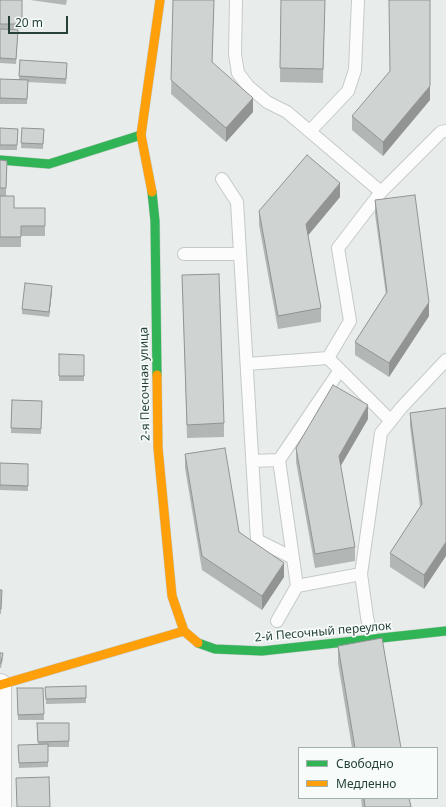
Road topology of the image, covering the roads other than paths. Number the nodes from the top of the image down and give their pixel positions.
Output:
1 (160, 0) edge
2 (236, 0) edge
3 (358, 0) edge
4 (310, 131) junction
5 (446, 131) edge
6 (141, 135) junction
7 (0, 160) edge
8 (222, 179) dead end
9 (381, 192) junction
10 (184, 254) dead end
11 (240, 254) junction
12 (328, 358) junction
13 (446, 360) edge
14 (247, 364) junction
15 (340, 370) junction
16 (391, 421) junction
17 (279, 460) junction
18 (252, 461) junction
19 (293, 558) junction
20 (361, 574) junction
21 (297, 586) junction
22 (277, 621) dead end
23 (184, 631) junction
24 (446, 631) edge
25 (372, 640) junction
26 (0, 685) edge
27 (0, 807) edge

1 - 6 street, 2-я Песочная улица
2 - 4 lane
3 - 4 lane
4 - 9 lane
5 - 9 lane
6 - 7 street
6 - 23 street, 2-я Песочная улица
8 - 11 lane
9 - 12 lane
10 - 11 lane
11 - 14 lane
12 - 14 lane
12 - 15 lane
13 - 16 lane
14 - 18 lane
15 - 16 lane
15 - 17 lane
16 - 20 lane
17 - 18 lane
17 - 19 lane
18 - 19 lane
19 - 21 lane
20 - 21 lane
20 - 25 lane
21 - 22 lane
23 - 25 street, 2-й Песочный переулок
23 - 26 street
24 - 25 street, 2-й Песочный переулок
26 - 27 street

